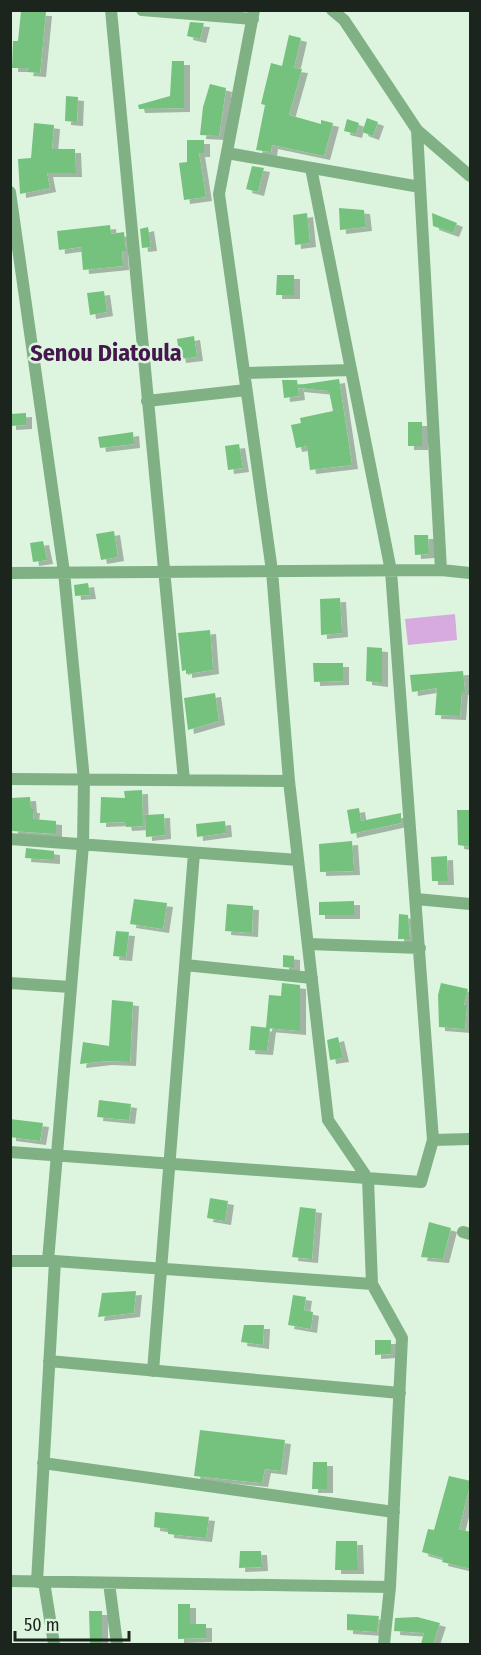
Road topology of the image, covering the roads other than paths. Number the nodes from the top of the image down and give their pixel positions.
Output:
1 (111, 10) edge
2 (142, 10) edge
3 (332, 10) edge
4 (254, 15) edge
5 (417, 130) junction
6 (227, 153) junction
7 (312, 168) junction
8 (471, 176) edge
9 (420, 187) junction
10 (10, 192) edge
11 (351, 370) junction
12 (244, 373) junction
13 (246, 390) junction
14 (147, 401) junction
15 (391, 570) junction
16 (441, 570) junction
17 (272, 571) junction
18 (164, 572) junction
19 (10, 573) edge
20 (64, 573) junction
21 (471, 573) edge
22 (10, 779) edge
23 (84, 780) junction
24 (184, 780) junction
25 (290, 781) junction
26 (10, 839) edge
27 (83, 845) junction
28 (194, 853) junction
29 (298, 860) junction
30 (416, 899) junction
31 (471, 904) edge
32 (308, 944) junction
33 (420, 948) junction
34 (185, 965) junction
35 (312, 978) junction
36 (10, 983) edge
37 (70, 987) junction
38 (471, 1139) edge
39 (433, 1140) junction
40 (10, 1152) edge
41 (56, 1155) junction
42 (169, 1164) junction
43 (369, 1179) junction
44 (10, 1261) edge
45 (51, 1261) junction
46 (161, 1269) junction
47 (372, 1284) junction
48 (49, 1361) junction
49 (153, 1371) junction
50 (400, 1393) junction
51 (43, 1463) junction
52 (394, 1512) junction
53 (10, 1581) edge
54 (40, 1582) junction
55 (108, 1583) junction
56 (390, 1587) junction
57 (54, 1644) edge
58 (117, 1644) edge
59 (384, 1644) edge

1 - 14 street
2 - 4 street
3 - 5 street
4 - 6 street
5 - 8 street
5 - 9 street
6 - 7 street
6 - 12 street
7 - 9 street
7 - 11 street
9 - 16 street
10 - 20 street
11 - 12 street
11 - 15 street
12 - 13 street
13 - 14 street
13 - 17 street
14 - 18 street
15 - 16 street
15 - 17 street
15 - 30 street
16 - 21 street
17 - 18 street
17 - 25 street
18 - 20 street
18 - 24 street
19 - 20 street
20 - 23 street
22 - 23 street
23 - 24 street
23 - 27 street
24 - 25 street
25 - 29 street
26 - 27 street
27 - 28 street
27 - 37 street
28 - 29 street
28 - 34 street
29 - 32 street
30 - 31 street
30 - 33 street
32 - 33 street
32 - 35 street
33 - 39 street
34 - 35 street
34 - 42 street
35 - 43 street
36 - 37 street
37 - 41 street
38 - 39 street
39 - 43 street
40 - 41 street
41 - 42 street
41 - 45 street
42 - 43 street
42 - 46 street
43 - 47 street
44 - 45 street
45 - 46 street
45 - 48 street
46 - 47 street
46 - 49 street
47 - 50 street
48 - 49 street
48 - 51 street
49 - 50 street
50 - 52 street
51 - 52 street
51 - 54 street
52 - 56 street
53 - 54 street
54 - 55 street
54 - 57 street
55 - 56 street
55 - 58 street
56 - 59 street

